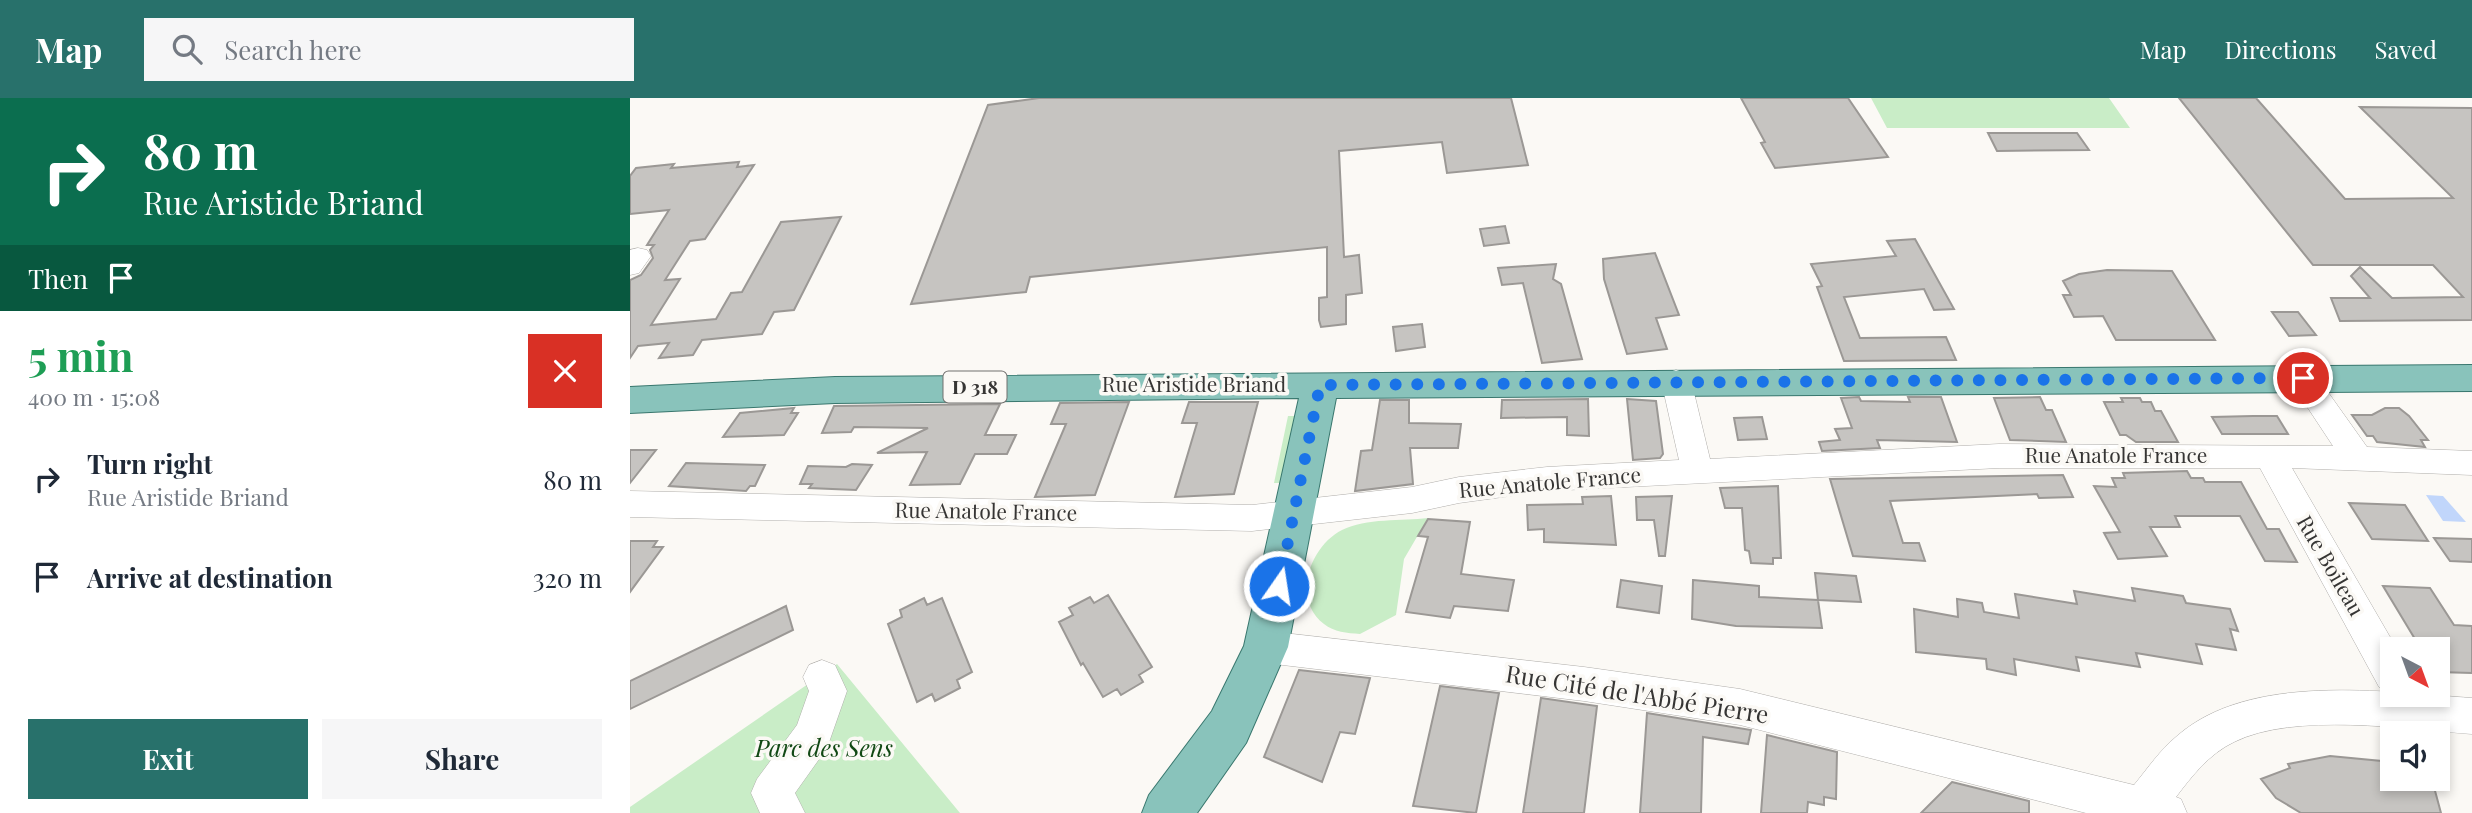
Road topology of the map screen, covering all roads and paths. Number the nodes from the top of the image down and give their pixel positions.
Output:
1 (2303, 378) junction
2 (2472, 378) edge
3 (1676, 380) junction
4 (1320, 385) junction
5 (630, 400) edge
6 (2269, 456) junction
7 (2359, 460) junction
8 (2472, 463) edge
9 (1697, 471) junction
10 (630, 504) edge
11 (1293, 516) junction
12 (1266, 646) junction
13 (2380, 654) edge
14 (822, 677) dead end
15 (2380, 705) edge
16 (2424, 707) edge
17 (2472, 716) edge
18 (2148, 811) edge
19 (784, 813) edge
20 (1167, 813) edge

1 - 2 main road, Rue Aristide Briand / D 318
1 - 3 main road, Rue Aristide Briand / D 318
1 - 7 street
3 - 4 main road, Rue Aristide Briand / D 318
3 - 9 street
4 - 5 main road, Rue Aristide Briand / D 318
4 - 11 main road
6 - 7 street, Rue Anatole France
6 - 9 street, Rue Anatole France
6 - 13 street, Rue Boileau
7 - 8 street, Rue Anatole France
9 - 11 street, Rue Anatole France
10 - 11 street, Rue Anatole France
11 - 12 main road
12 - 18 street, Rue Cité de l'Abbé Pierre
12 - 20 main road
14 - 19 street
15 - 18 street
16 - 17 street

